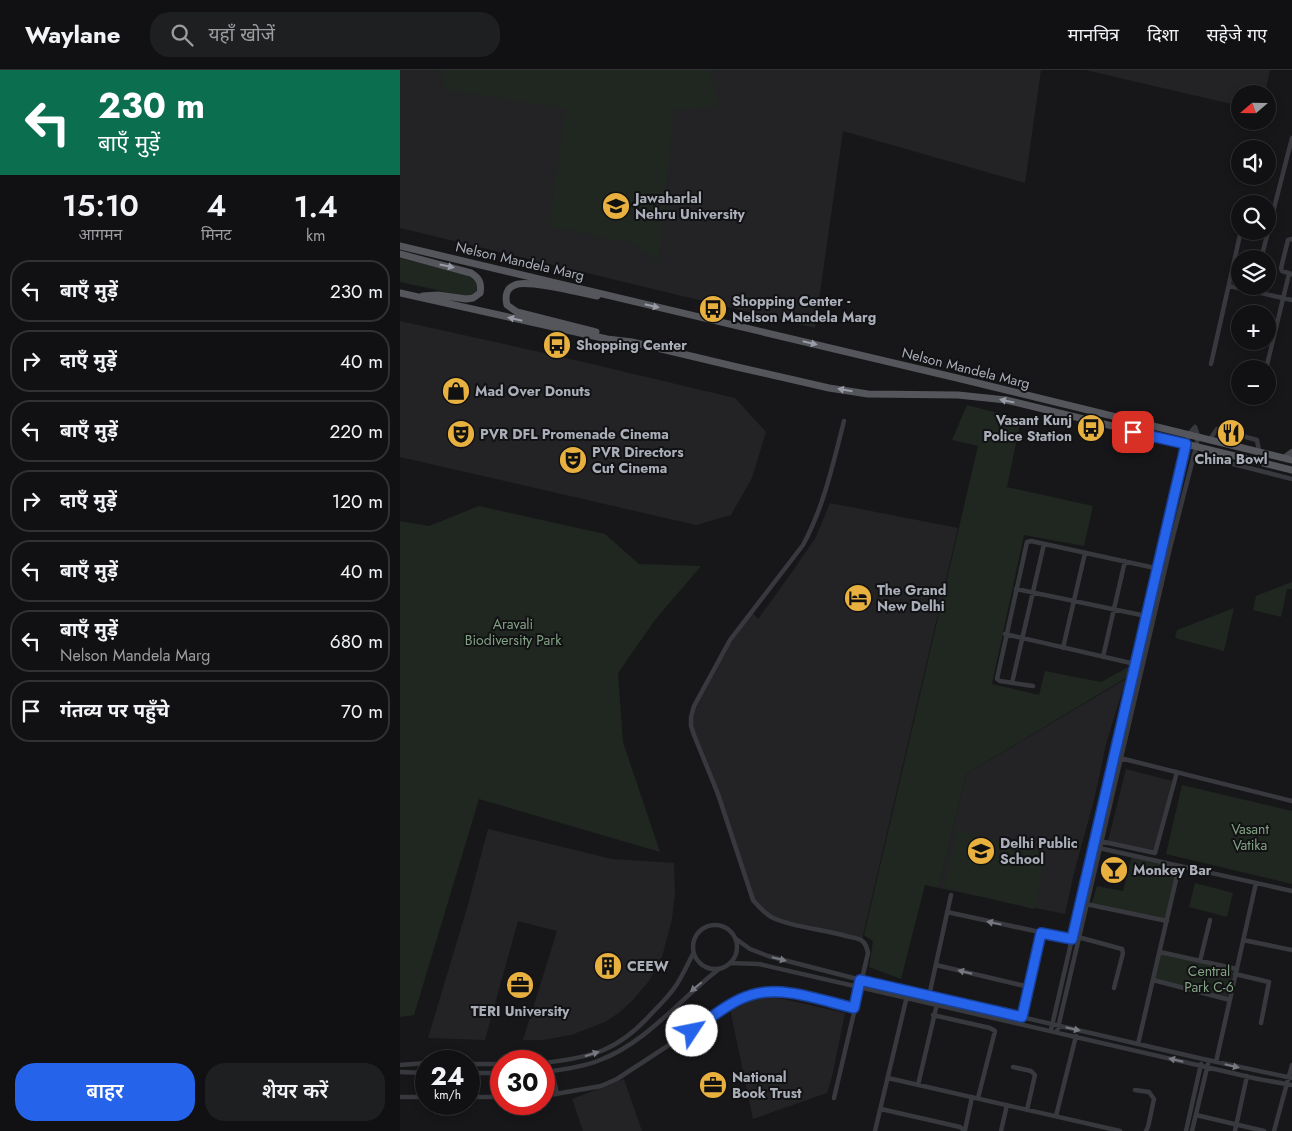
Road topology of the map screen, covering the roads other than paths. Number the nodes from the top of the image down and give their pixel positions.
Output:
1 (1292, 138) edge
2 (1292, 239) edge
3 (1239, 240) edge
4 (400, 246) edge
5 (1263, 250) edge
6 (400, 254) edge
7 (1290, 274) edge
8 (1229, 286) joint
9 (400, 293) edge
10 (1273, 295) edge
11 (418, 297) junction
12 (1283, 298) junction
13 (1292, 300) edge
14 (634, 302) junction
15 (632, 342) junction
16 (1268, 360) edge
17 (1211, 364) dead end
18 (844, 422) dead end
19 (1189, 434) junction
20 (1198, 436) junction
21 (1210, 439) junction
22 (1186, 444) junction
23 (1195, 450) junction
24 (1259, 451) junction
25 (1292, 452) edge
26 (1284, 458) junction
27 (1292, 460) edge
28 (1255, 461) junction
29 (1253, 469) junction
30 (1292, 470) edge
31 (1292, 479) edge
32 (1044, 544) junction
33 (1085, 553) junction
34 (1125, 562) junction
35 (1157, 568) junction
36 (1164, 570) junction
37 (1016, 589) junction
38 (1033, 593) junction
39 (1074, 601) junction
40 (1114, 610) junction
41 (1146, 616) junction
42 (1005, 634) junction
43 (1141, 636) junction
44 (1149, 636) junction
45 (1022, 638) junction
46 (1063, 648) junction
47 (1103, 657) junction
48 (1135, 664) junction
49 (1012, 683) junction
50 (1033, 686) dead end
51 (1120, 758) junction
52 (1177, 772) junction
53 (1292, 801) edge
54 (1100, 842) junction
55 (1099, 848) junction
56 (1179, 867) junction
57 (1256, 883) junction
58 (1292, 891) edge
59 (950, 895) dead end
60 (1086, 904) junction
61 (947, 912) junction
62 (1210, 920) dead end
63 (1167, 921) junction
64 (1041, 933) junction
65 (1078, 937) junction
66 (736, 939) junction
67 (1072, 939) junction
68 (1243, 940) junction
69 (1292, 950) edge
70 (1160, 952) junction
71 (694, 954) junction
72 (1200, 961) junction
73 (730, 963) junction
74 (936, 965) junction
75 (719, 969) junction
76 (1236, 971) junction
77 (860, 980) junction
78 (1153, 980) junction
79 (859, 987) junction
80 (1029, 987) junction
81 (1114, 988) dead end
82 (908, 991) junction
83 (929, 996) junction
84 (907, 997) junction
85 (1230, 1000) junction
86 (928, 1002) junction
87 (937, 1004) junction
88 (854, 1008) junction
89 (934, 1015) junction
90 (1022, 1017) junction
91 (1021, 1023) junction
92 (1261, 1023) dead end
93 (1055, 1025) junction
94 (1051, 1030) junction
95 (1057, 1032) junction
96 (1076, 1036) junction
97 (1138, 1044) junction
98 (1202, 1059) junction
99 (1208, 1060) junction
100 (555, 1061) edge
101 (1216, 1062) junction
102 (415, 1064) edge
103 (400, 1065) edge
104 (1201, 1065) junction
105 (1292, 1065) edge
106 (1013, 1067) dead end
107 (1207, 1067) junction
108 (555, 1070) edge
109 (400, 1072) edge
110 (415, 1073) edge
111 (1247, 1076) junction
112 (888, 1078) junction
113 (1290, 1078) edge
114 (1289, 1084) edge
115 (555, 1085) edge
116 (918, 1085) junction
117 (1135, 1090) dead end
118 (557, 1094) joint
119 (400, 1097) edge
120 (415, 1097) edge
121 (972, 1097) junction
122 (834, 1098) dead end
123 (978, 1098) junction
124 (1007, 1105) junction
125 (881, 1109) junction
126 (1028, 1110) junction
127 (1196, 1115) junction
128 (1056, 1116) junction
129 (1088, 1124) junction
130 (1236, 1124) junction
131 (875, 1131) edge
132 (965, 1131) edge
133 (1001, 1131) edge
134 (1086, 1131) edge
135 (1120, 1131) edge
136 (1146, 1131) edge
137 (1186, 1131) edge
138 (1192, 1131) edge
139 (1235, 1131) edge
140 (1264, 1131) edge
141 (1274, 1131) edge

1 - 5 street
2 - 7 street
3 - 8 street
4 - 14 main road, Nelson Mandela Marg
6 -> 11 main road
7 - 12 street
8 - 17 street
9 - 11 main road, Nelson Mandela Marg
10 - 12 street
15 -> 11 main road, Nelson Mandela Marg
12 - 13 street
12 - 16 street
14 - 15 main road, Nelson Mandela Marg
14 -> 19 main road, Nelson Mandela Marg
22 -> 15 main road, Nelson Mandela Marg
18 - 77 street
19 - 20 main road, Nelson Mandela Marg
19 - 22 street
20 - 21 main road, Nelson Mandela Marg
20 - 23 street
21 - 24 main road, Nelson Mandela Marg
21 - 24 street
22 - 23 main road, Nelson Mandela Marg
22 - 35 street
23 - 28 main road, Nelson Mandela Marg
23 - 29 street
23 - 36 street
24 - 26 main road, Nelson Mandela Marg
25 - 26 street
26 - 27 main road, Nelson Mandela Marg
28 - 29 street
28 - 30 main road, Nelson Mandela Marg
29 - 31 street
32 - 33 street
32 - 37 street
32 - 38 street
33 - 34 street
33 - 39 street
34 - 35 street
34 - 40 street
35 - 36 street
35 - 41 street
36 - 44 street
37 - 38 street
37 - 42 street
38 - 39 street
38 - 45 street
39 - 40 street
39 - 46 street
40 - 41 street
40 - 47 street
41 - 43 street
42 - 45 street
42 - 49 street
43 - 44 street
43 - 48 street
44 - 51 street
45 - 46 street
45 - 49 street
46 - 47 street
47 - 48 street
48 - 67 street
49 - 50 street
51 - 52 street
51 - 54 street
52 - 53 street
52 - 54 street
54 - 55 street
55 - 56 street
55 - 60 street
56 - 57 street
56 - 63 street
57 - 58 street
57 - 68 street
59 - 61 street
60 - 63 street
60 - 65 street
64 -> 61 street
61 - 74 street
62 - 72 street
63 - 70 street
64 - 67 street
64 - 80 street
65 - 81 street
65 - 93 street
66 - 71 street
66 - 73 street
66 -> 77 street
67 - 93 street
68 - 69 street
68 - 76 street
70 - 72 street
70 - 78 street
71 - 75 street
100 -> 71 street
72 - 76 street
73 - 75 street
73 - 79 street
80 -> 74 street
74 - 83 street
75 -> 108 street
76 - 85 street
76 - 92 street
77 - 79 street
77 - 82 street
78 - 85 street
78 - 97 street
79 - 84 street
79 - 88 street
80 - 90 street
82 - 83 street
82 - 84 street
83 - 86 street
83 - 90 street
84 - 86 street
84 - 112 street
85 - 101 street
86 - 87 street
87 - 89 street
87 - 91 street
88 - 118 street
88 - 122 street
89 - 116 street
89 - 123 street
90 - 91 street
90 - 93 street
91 - 94 street
93 - 94 street
93 - 95 street
93 -> 97 street
94 - 95 street
95 - 96 street
104 -> 96 street
96 - 128 street
97 - 98 street
98 - 99 street
98 - 104 street
99 - 101 street
99 - 107 street
101 -> 113 street
102 - 103 street
104 - 107 street
104 - 137 street
105 - 113 street
106 - 126 street
107 - 111 street
107 - 127 street
109 - 110 street
111 - 114 street
111 - 130 street
112 - 116 street
112 - 125 street
113 - 114 street
114 - 141 street
115 - 118 street
116 - 121 street
117 - 136 street
119 - 120 street
121 - 123 street
121 - 132 street
123 - 124 street
124 - 126 street
124 - 133 street
125 - 131 street
125 - 132 street
126 - 128 street
127 - 130 street
127 - 138 street
128 - 129 street
129 - 134 street
129 - 135 street
130 - 139 street
130 - 140 street

